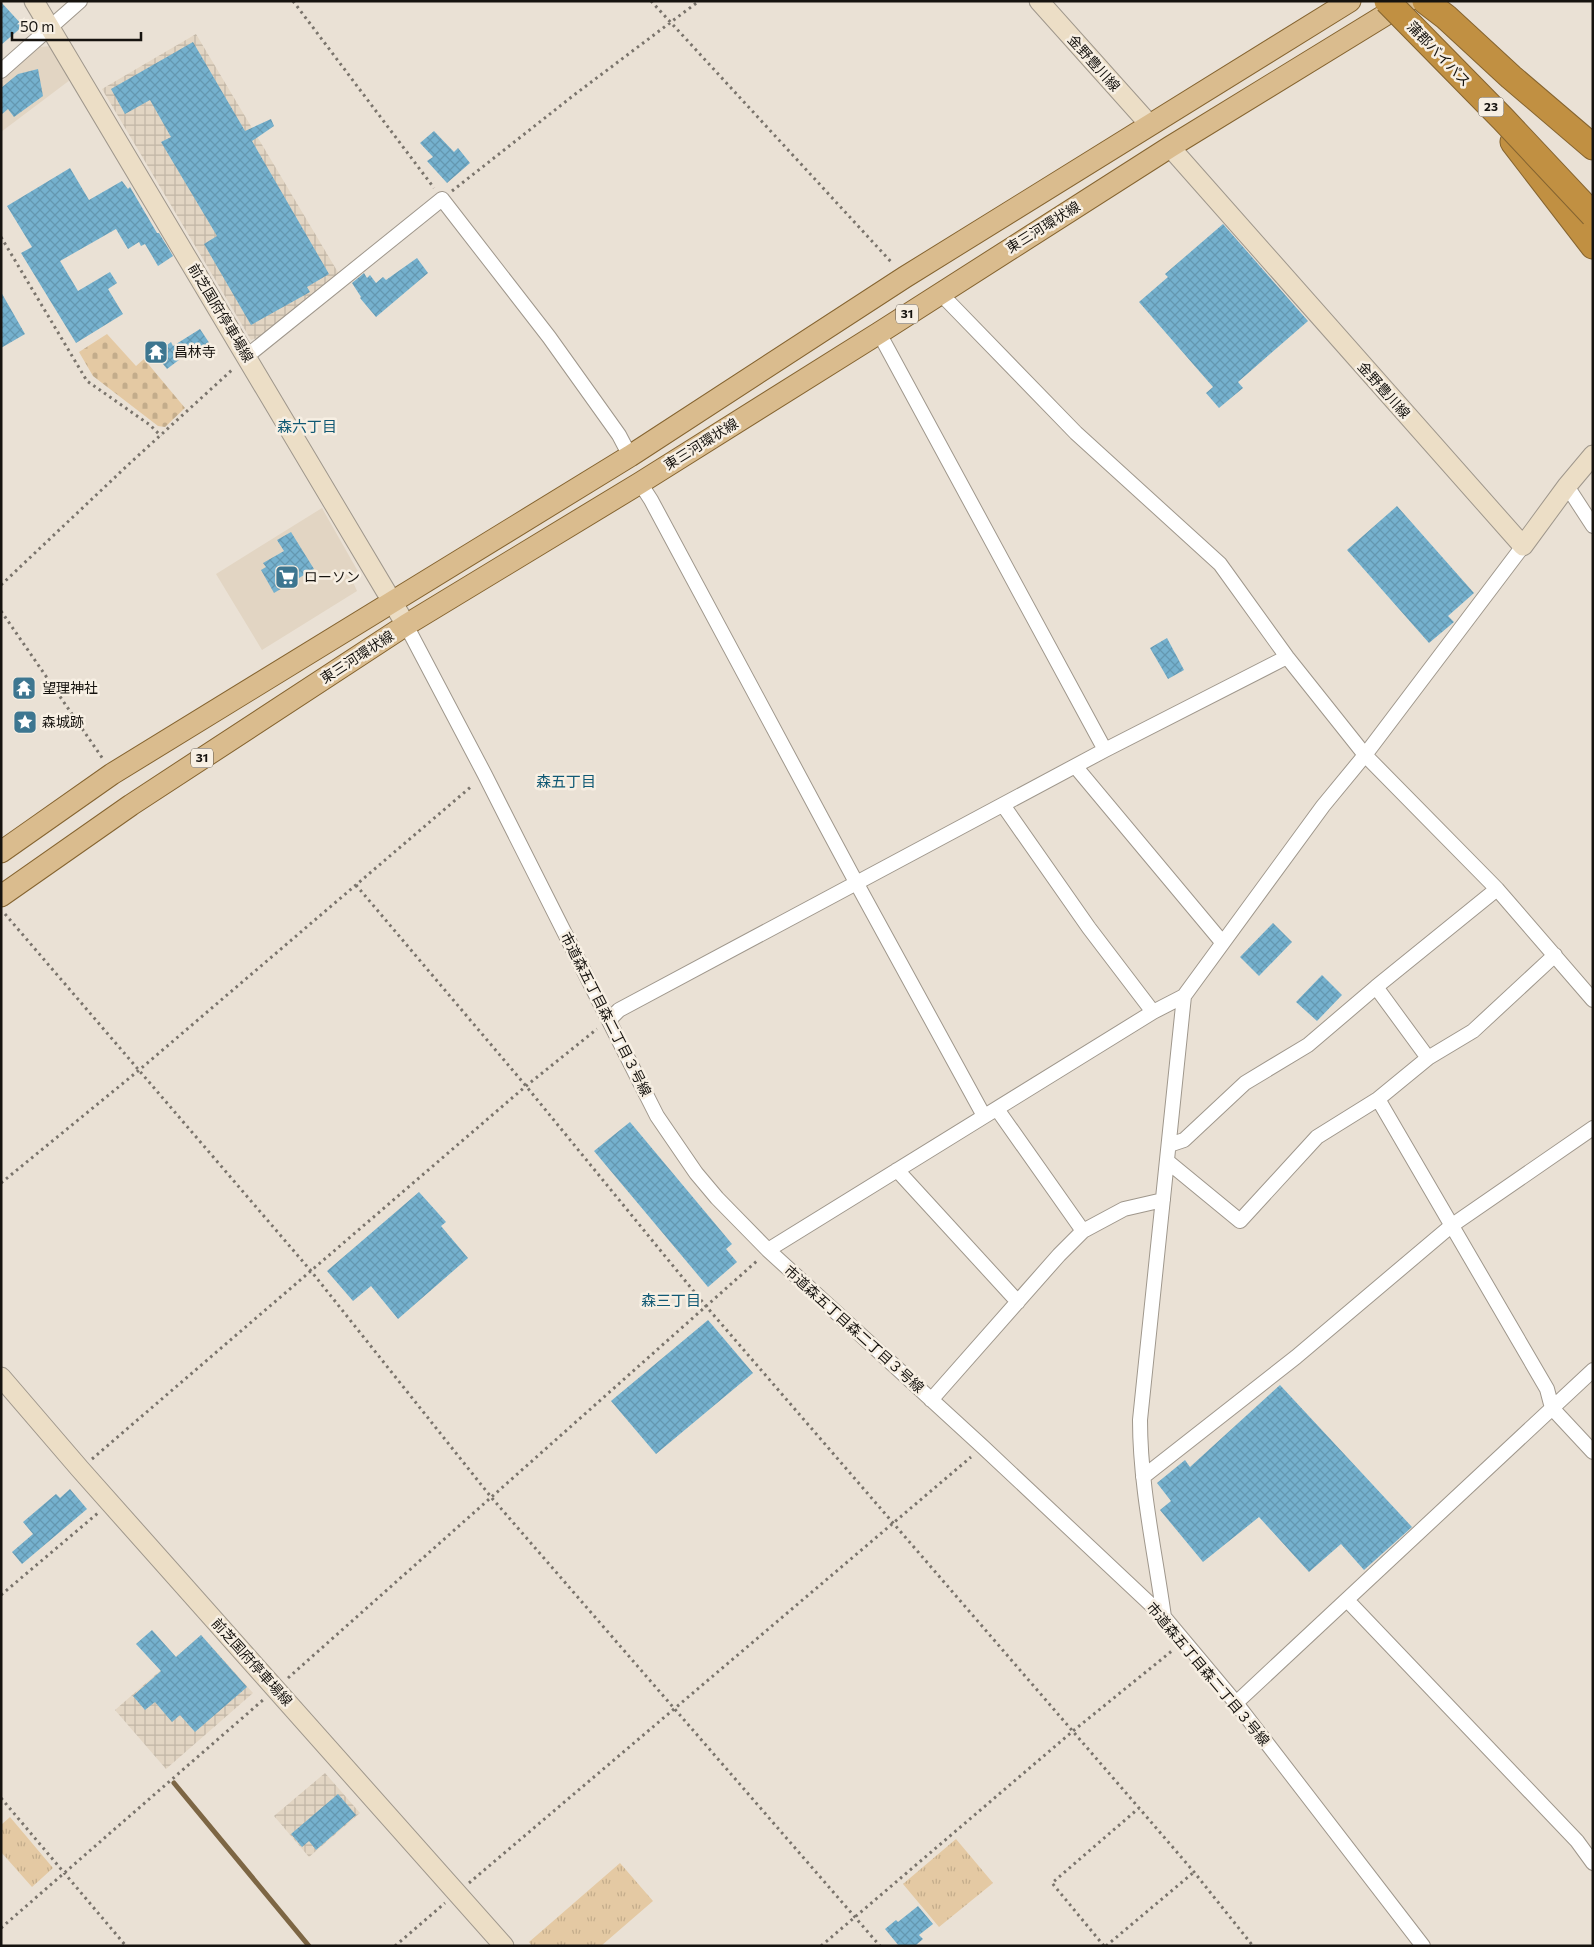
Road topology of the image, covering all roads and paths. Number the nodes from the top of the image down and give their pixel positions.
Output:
1 (34, 1) edge
2 (80, 1) edge
3 (293, 1) edge
4 (651, 1) edge
5 (699, 1) edge
6 (1039, 1) edge
7 (1350, 1) edge
8 (1399, 3) edge
9 (671, 21) junction
10 (50, 27) junction
11 (1, 71) edge
12 (1150, 124) junction
13 (1170, 147) junction
14 (1593, 147) edge
15 (442, 199) junction
16 (1593, 203) edge
17 (1593, 215) edge
18 (1, 237) edge
19 (1593, 246) edge
20 (905, 277) junction
21 (940, 293) junction
22 (879, 333) junction
23 (247, 356) junction
24 (161, 436) junction
25 (1593, 455) edge
26 (630, 456) junction
27 (640, 483) junction
28 (1567, 486) junction
29 (1593, 526) edge
30 (1523, 546) junction
31 (1, 585) edge
32 (392, 602) junction
33 (1, 611) edge
34 (406, 625) junction
35 (1287, 657) junction
36 (1105, 750) junction
37 (1365, 755) junction
38 (1075, 766) junction
39 (112, 774) junction
40 (485, 775) junction
41 (1004, 805) junction
42 (1, 852) edge
43 (857, 884) junction
44 (356, 885) junction
45 (1497, 889) junction
46 (1, 896) edge
47 (1, 909) edge
48 (1222, 942) junction
49 (1554, 955) junction
50 (1376, 987) junction
51 (1184, 996) junction
52 (1593, 1000) edge
53 (1153, 1012) junction
54 (610, 1019) junction
55 (1428, 1058) junction
56 (138, 1071) junction
57 (526, 1086) junction
58 (1378, 1099) junction
59 (997, 1109) junction
60 (984, 1116) junction
61 (1593, 1128) edge
62 (1169, 1145) junction
63 (1167, 1161) junction
64 (897, 1170) junction
65 (1, 1183) edge
66 (1163, 1200) junction
67 (1452, 1226) junction
68 (1083, 1231) junction
69 (768, 1250) junction
70 (312, 1271) junction
71 (1018, 1302) junction
72 (705, 1305) junction
73 (1593, 1370) edge
74 (1, 1377) edge
75 (932, 1400) junction
76 (1552, 1408) junction
77 (983, 1447) junction
78 (1593, 1452) edge
79 (80, 1469) junction
80 (1143, 1477) junction
81 (491, 1497) junction
82 (110, 1502) junction
83 (893, 1524) junction
84 (1, 1595) edge
85 (1347, 1600) junction
86 (1164, 1617) junction
87 (1184, 1641) junction
88 (275, 1689) junction
89 (1236, 1703) junction
90 (675, 1709) junction
91 (1073, 1731) junction
92 (1, 1798) edge
93 (1139, 1808) junction
94 (1593, 1862) edge
95 (64, 1872) junction
96 (1194, 1872) junction
97 (457, 1893) junction
98 (856, 1916) junction
99 (1, 1928) edge
100 (126, 1946) edge
101 (395, 1946) edge
102 (504, 1946) edge
103 (821, 1946) edge
104 (880, 1946) edge
105 (1105, 1946) edge
106 (1253, 1946) edge
107 (1424, 1946) edge

1 - 10 main road, 前芝国府停車場線
2 - 10 street
3 - 15 path
4 - 9 path
5 - 9 path
6 - 12 main road, 金野豊川線
7 - 12 main road, 東三河環状線 / 31
8 - 13 main road, 東三河環状線 / 31
8 - 14 highway
8 - 16 highway, 蒲郡バイパス / 23
8 - 17 highway, 蒲郡バイパス / 23, bridge
8 - 19 highway
9 - 15 path
9 - 20 path
10 - 11 street
10 - 23 main road, 前芝国府停車場線
12 - 20 main road, 東三河環状線 / 31
13 - 21 main road, 東三河環状線 / 31
13 - 30 main road, 金野豊川線
15 - 23 street
15 - 26 street
18 - 24 path
20 - 26 main road, 東三河環状線 / 31
21 - 22 main road, 東三河環状線 / 31
21 - 35 street
22 - 27 main road, 東三河環状線 / 31
22 - 36 street
23 - 24 path
23 - 32 main road, 前芝国府停車場線
24 - 31 path
25 - 28 main road
26 - 32 main road, 東三河環状線 / 31
27 - 34 main road, 東三河環状線 / 31
27 - 43 street
28 - 29 street
28 - 30 main road
30 - 37 street
32 - 34 main road, 前芝国府停車場線
32 - 39 main road, 東三河環状線 / 31
33 - 39 path
34 - 40 street, 市道森五丁目森二丁目３号線
34 - 46 main road, 東三河環状線 / 31
35 - 36 street
35 - 37 street
36 - 38 street
37 - 45 street
37 - 48 street
38 - 41 street
38 - 48 street
39 - 42 main road, 東三河環状線 / 31
40 - 44 path
40 - 54 street, 市道森五丁目森二丁目３号線
41 - 43 street
41 - 53 street
43 - 54 street
43 - 60 street
44 - 56 path
44 - 57 path
45 - 49 street
45 - 50 street
47 - 56 path
48 - 51 street
49 - 52 street
49 - 55 street
50 - 55 street
50 - 62 street
51 - 53 street
51 - 62 street
53 - 59 street
54 - 57 path
54 - 69 street, 市道森五丁目森二丁目３号線
55 - 58 street
56 - 65 path
56 - 70 path
57 - 70 path
57 - 72 path
58 - 63 street
58 - 67 street
59 - 60 street
59 - 68 street
60 - 64 street
61 - 67 street
62 - 63 street
63 - 66 street
64 - 69 street
64 - 71 street
66 - 68 street
66 - 80 street
67 - 76 street
67 - 80 street
68 - 71 street
69 - 72 path
69 - 75 street, 市道森五丁目森二丁目３号線
70 - 79 path
70 - 81 path
71 - 75 street
72 - 81 path
72 - 83 path
73 - 76 street
74 - 79 main road, 前芝国府停車場線
75 - 77 street, 市道森五丁目森二丁目３号線
76 - 78 street
76 - 85 street
77 - 83 path
77 - 86 street, 市道森五丁目森二丁目３号線
79 - 82 main road, 前芝国府停車場線
80 - 86 street
81 - 88 path
81 - 90 path
82 - 84 path
82 - 88 main road, 前芝国府停車場線
83 - 90 path
83 - 91 path
85 - 89 street
85 - 94 street
86 - 87 street, 市道森五丁目森二丁目３号線
87 - 89 street, 市道森五丁目森二丁目３号線
87 - 91 path
88 - 95 path
88 - 97 main road, 前芝国府停車場線
89 - 107 street, 市道森五丁目森二丁目３号線
90 - 97 path
90 - 98 path
91 - 93 path
91 - 98 path
92 - 95 path
93 - 96 path
93 - 105 path
95 - 99 path
95 - 100 path
96 - 105 path
96 - 106 path
97 - 101 path
97 - 102 main road, 前芝国府停車場線
98 - 103 path
98 - 104 path

